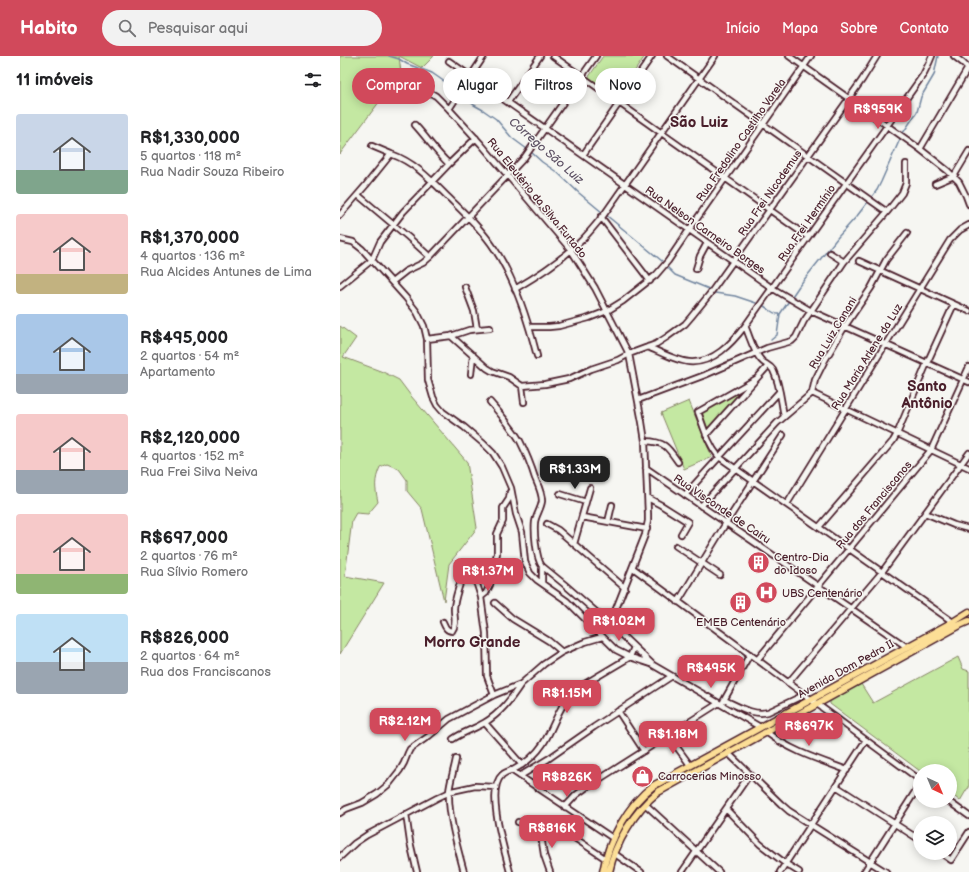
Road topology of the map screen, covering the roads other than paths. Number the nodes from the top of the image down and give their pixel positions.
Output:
1 (484, 56) edge
2 (540, 56) edge
3 (553, 56) edge
4 (596, 56) edge
5 (652, 56) edge
6 (667, 56) edge
7 (715, 56) edge
8 (788, 56) edge
9 (811, 56) edge
10 (877, 56) edge
11 (932, 56) edge
12 (956, 56) edge
13 (449, 61) dead end
14 (803, 67) junction
15 (459, 68) edge
16 (476, 68) edge
17 (570, 68) edge
18 (644, 68) edge
19 (968, 68) edge
20 (587, 70) edge
21 (699, 79) junction
22 (435, 95) edge
23 (512, 96) edge
24 (848, 99) junction
25 (452, 104) edge
26 (511, 104) edge
27 (563, 104) edge
28 (618, 104) edge
29 (620, 104) edge
30 (449, 109) junction
31 (763, 124) junction
32 (416, 125) dead end
33 (887, 126) junction
34 (546, 129) junction
35 (661, 133) junction
36 (476, 138) junction
37 (372, 146) dead end
38 (920, 149) junction
39 (969, 151) edge
40 (391, 154) junction
41 (583, 155) junction
42 (808, 156) junction
43 (448, 164) junction
44 (906, 164) dead end
45 (508, 176) junction
46 (954, 176) junction
47 (725, 178) junction
48 (432, 181) junction
49 (846, 183) junction
50 (625, 184) junction
51 (935, 184) dead end
52 (358, 194) junction
53 (969, 204) edge
54 (770, 210) junction
55 (888, 212) junction
56 (340, 215) edge
57 (602, 217) junction
58 (468, 218) junction
59 (393, 224) junction
60 (969, 225) edge
61 (688, 230) junction
62 (907, 233) dead end
63 (808, 237) junction
64 (340, 239) edge
65 (707, 243) junction
66 (571, 250) junction
67 (830, 252) dead end
68 (430, 257) junction
69 (372, 260) junction
70 (733, 261) junction
71 (859, 261) dead end
72 (844, 262) junction
73 (696, 269) dead end
74 (880, 270) junction
75 (650, 281) junction
76 (392, 282) junction
77 (340, 286) edge
78 (464, 287) dead end
79 (772, 288) junction
80 (515, 289) junction
81 (920, 289) junction
82 (954, 304) junction
83 (607, 311) junction
84 (812, 311) junction
85 (969, 311) edge
86 (745, 326) junction
87 (845, 326) junction
88 (529, 327) junction
89 (490, 328) dead end
90 (477, 329) junction
91 (451, 336) junction
92 (427, 339) junction
93 (886, 345) junction
94 (648, 347) junction
95 (756, 353) junction
96 (629, 354) junction
97 (473, 355) junction
98 (537, 356) dead end
99 (927, 363) junction
100 (768, 366) junction
101 (969, 367) edge
102 (471, 374) dead end
103 (756, 379) junction
104 (963, 380) junction
105 (969, 382) edge
106 (522, 386) junction
107 (779, 392) junction
108 (812, 393) junction
109 (638, 400) junction
110 (490, 402) dead end
111 (524, 402) dead end
112 (846, 409) junction
113 (784, 416) junction
114 (897, 434) junction
115 (706, 435) junction
116 (783, 435) dead end
117 (645, 441) junction
118 (931, 450) junction
119 (969, 453) edge
120 (719, 457) junction
121 (678, 462) dead end
122 (961, 464) junction
123 (646, 468) junction
124 (736, 468) junction
125 (969, 468) edge
126 (753, 481) junction
127 (511, 488) junction
128 (590, 488) dead end
129 (560, 494) dead end
130 (685, 495) junction
131 (648, 498) junction
132 (586, 502) junction
133 (787, 504) junction
134 (612, 505) dead end
135 (701, 506) junction
136 (925, 513) junction
137 (582, 517) junction
138 (608, 522) junction
139 (726, 523) junction
140 (547, 524) dead end
141 (819, 527) junction
142 (647, 529) junction
143 (969, 529) edge
144 (682, 534) dead end
145 (574, 544) junction
146 (676, 546) dead end
147 (849, 549) junction
148 (702, 563) junction
149 (542, 566) junction
150 (632, 568) junction
151 (882, 572) junction
152 (720, 575) dead end
153 (542, 583) junction
154 (818, 586) junction
155 (625, 588) junction
156 (481, 597) junction
157 (678, 602) junction
158 (495, 603) dead end
159 (851, 608) junction
160 (969, 612) edge
161 (969, 621) edge
162 (443, 622) dead end
163 (953, 622) junction
164 (610, 624) junction
165 (960, 625) junction
166 (969, 625) edge
167 (602, 637) junction
168 (907, 647) junction
169 (634, 648) junction
170 (562, 652) junction
171 (750, 654) junction
172 (630, 657) junction
173 (757, 660) junction
174 (653, 665) junction
175 (672, 676) junction
176 (788, 683) junction
177 (521, 684) junction
178 (494, 695) junction
179 (804, 695) junction
180 (811, 700) junction
181 (721, 703) junction
182 (817, 704) junction
183 (618, 711) junction
184 (485, 723) junction
185 (760, 727) junction
186 (766, 732) junction
187 (668, 735) junction
188 (452, 739) dead end
189 (866, 740) junction
190 (644, 751) junction
191 (728, 753) junction
192 (456, 759) dead end
193 (524, 763) junction
194 (690, 765) junction
195 (531, 769) junction
196 (511, 770) junction
197 (847, 770) junction
198 (750, 774) junction
199 (913, 775) edge
200 (520, 776) junction
201 (836, 786) junction
202 (496, 787) junction
203 (449, 792) junction
204 (913, 795) edge
205 (645, 804) junction
206 (565, 807) junction
207 (957, 807) edge
208 (726, 809) junction
209 (340, 814) edge
210 (406, 814) junction
211 (969, 816) edge
212 (518, 822) dead end
213 (895, 824) junction
214 (811, 825) junction
215 (561, 829) dead end
216 (969, 832) edge
217 (913, 836) edge
218 (614, 839) junction
219 (697, 851) junction
220 (957, 851) edge
221 (615, 854) junction
222 (340, 857) edge
223 (606, 859) junction
224 (870, 862) junction
225 (786, 864) junction
226 (417, 872) edge
227 (464, 872) edge
228 (510, 872) edge
229 (550, 872) edge
230 (603, 872) edge
231 (610, 872) edge
232 (641, 872) edge
233 (682, 872) edge
234 (719, 872) edge
235 (780, 872) edge
236 (799, 872) edge
237 (864, 872) edge
238 (886, 872) edge

1 - 16 street
2 - 23 street
3 - 17 street
4 - 20 street
5 - 18 street
6 - 21 street
7 - 21 street
8 - 14 street
9 - 14 street, Rua Fredolino Castilho Varela
10 - 24 street, Rua Frei Nicodemus
11 - 33 street, Rua Frei Hermínio
12 - 19 street
13 - 15 street, Rua Nelson Carneiro Borges
14 - 24 street
14 - 31 street, Rua Fredolino Castilho Varela
19 - 38 street
21 - 31 street
21 - 35 street
22 - 30 street, Rua Eleutério da Silva Furtado
24 - 33 street
24 - 42 street, Rua Frei Nicodemus
25 - 30 street
26 - 34 street, Rua Nelson Carneiro Borges
27 - 34 street
28 - 41 street
29 - 35 street
30 - 36 street, Rua Eleutério da Silva Furtado
31 - 42 street
31 - 47 street, Rua Fredolino Castilho Varela
32 - 43 street
33 - 38 street
33 - 49 street, Rua Frei Hermínio
34 - 41 street, Rua Nelson Carneiro Borges
34 - 45 street
35 - 47 street
35 - 50 street
36 - 43 street
36 - 45 street, Rua Eleutério da Silva Furtado
37 - 40 street
38 - 46 street
39 - 46 street
40 - 48 street
40 - 52 street
41 - 50 street, Rua Nelson Carneiro Borges
42 - 49 street
42 - 54 street, Rua Frei Nicodemus
43 - 48 street
44 - 55 street
45 - 58 street
45 - 66 street, Rua Eleutério da Silva Furtado
46 - 51 street
46 - 53 street
47 - 54 street
47 - 61 street, Rua Fredolino Castilho Varela
48 - 58 street
48 - 59 street
49 - 55 street
49 - 63 street, Rua Frei Hermínio
50 - 57 street
50 - 61 street, Rua Nelson Carneiro Borges
52 - 56 street
52 - 59 street
54 - 63 street
54 - 70 street, Rua Frei Nicodemus
55 - 72 street
57 - 66 street
57 - 75 street
58 - 68 street
58 - 80 street
59 - 68 street
59 - 69 street
60 - 81 street, Rua Maria Arlene da Luz
61 - 65 street, Rua Nelson Carneiro Borges
61 - 75 street, Rua Fredolino Castilho Varela
62 - 74 street, Rua Luiz Canani
63 - 79 street, Rua Frei Hermínio
64 - 69 street
65 - 70 street, Rua Nelson Carneiro Borges
65 - 73 street
66 - 80 street
66 - 83 street, Rua Eleutério da Silva Furtado
67 - 72 street
68 - 76 street
69 - 76 street
69 - 77 street
70 - 79 street, Rua Nelson Carneiro Borges
70 - 94 street, Rua Frei Nicodemus
71 - 74 street
72 - 84 street
74 - 81 street
74 - 87 street, Rua Luiz Canani
75 - 83 street, Rua Fredolino Castilho Varela
76 - 92 street
78 - 90 street
79 - 84 street, Rua Nelson Carneiro Borges
79 - 86 street, Rua Frei Hermínio
80 - 88 street
81 - 82 street
81 - 93 street, Rua Maria Arlene da Luz
82 - 85 street
82 - 99 street
83 - 88 street, Rua Fredolino Castilho Varela
83 - 96 street, Rua Eleutério da Silva Furtado
84 - 87 street, Rua Nelson Carneiro Borges
84 - 95 street
86 - 94 street, Rua Frei Hermínio
86 - 95 street
87 - 93 street, Rua Nelson Carneiro Borges
87 - 108 street, Rua Luiz Canani
88 - 98 street
89 - 90 street
90 - 91 street
91 - 92 street
91 - 97 street
92 - 127 street
93 - 99 street, Rua Nelson Carneiro Borges
93 - 112 street, Rua Maria Arlene da Luz
94 - 96 street, Rua Frei Nicodemus
95 - 100 street
95 - 109 street
96 - 106 street, Rua Frei Nicodemus
96 - 109 street, Rua Eleutério da Silva Furtado
97 - 102 street
97 - 106 street
99 - 104 street, Rua Nelson Carneiro Borges
99 - 114 street
100 - 103 street
100 - 107 street
101 - 104 street, Rua dos Franciscanos
103 - 115 street
103 - 115 street
104 - 105 street, Rua Nelson Carneiro Borges
104 - 118 street, Rua dos Franciscanos
106 - 111 street
107 - 113 street
107 - 120 street
108 - 112 street
108 - 113 street
109 - 117 street, Rua Eleutério da Silva Furtado
110 - 149 street
112 - 114 street
112 - 133 street, Rua Maria Arlene da Luz
113 - 124 street
114 - 118 street
114 - 141 street
115 - 120 street
116 - 126 street
117 - 121 street
117 - 123 street, Rua Eleutério da Silva Furtado
118 - 122 street
118 - 147 street, Rua dos Franciscanos
119 - 122 street
120 - 124 street
120 - 130 street
122 - 125 street
122 - 136 street
123 - 130 street, Rua Visconde de Cairu
123 - 131 street, Rua Eleutério da Silva Furtado
124 - 126 street
124 - 135 street
126 - 133 street
126 - 139 street
127 - 153 street
127 - 156 street
128 - 132 street
129 - 132 street
130 - 135 street, Rua Visconde de Cairu
131 - 142 street, Rua Eleutério da Silva Furtado
131 - 144 street
132 - 137 street
133 - 141 street
134 - 138 street
135 - 139 street, Rua Visconde de Cairu
136 - 143 street
136 - 151 street
137 - 138 street
137 - 145 street
138 - 142 street
139 - 148 street
139 - 154 street, Rua Visconde de Cairu
140 - 145 street
141 - 147 street
142 - 150 street, Rua Eleutério da Silva Furtado
145 - 155 street
146 - 148 street
147 - 151 street
147 - 154 street, Rua dos Franciscanos
148 - 152 street
148 - 157 street
149 - 153 street
149 - 164 street
150 - 155 street, Rua Eleutério da Silva Furtado
150 - 157 street
151 - 159 street
151 - 163 street
153 - 167 street
154 - 159 street, Rua Visconde de Cairu
154 - 173 street, Rua dos Franciscanos
155 - 164 street, Rua Eleutério da Silva Furtado
156 - 162 street
156 - 178 street
157 - 171 street
158 - 170 street
159 - 168 street, Rua Visconde de Cairu
159 - 176 street
160 - 163 main road, Avenida Dom Pedro II
161 - 165 main road, Avenida Dom Pedro II
163 - 168 main road, Avenida Dom Pedro II
164 - 169 street
165 - 166 main road
165 - 182 main road, Avenida Dom Pedro II
167 - 170 street
167 - 172 street
168 - 180 main road, Avenida Dom Pedro II
169 - 172 street
169 - 174 street
170 - 177 street
171 - 173 street
171 - 181 street
172 - 174 street
172 - 193 street
173 - 176 street
174 - 175 street
175 - 181 street
175 - 183 street
176 - 179 street
177 - 178 street
177 - 184 street
178 - 209 street
179 - 180 street
179 - 181 street
180 - 182 street
180 - 185 main road, Avenida Dom Pedro II
181 - 185 street
181 - 187 street
182 - 186 main road, Avenida Dom Pedro II
182 - 189 street
183 - 190 street
183 - 195 street
184 - 188 street
184 - 193 street
185 - 194 main road, Avenida Dom Pedro II
186 - 191 main road, Avenida Dom Pedro II
186 - 197 street
187 - 190 street
187 - 194 street
189 - 197 street
189 - 199 street
190 - 206 street
191 - 198 street
191 - 205 main road, Avenida Dom Pedro II
192 - 203 street
193 - 195 street
193 - 196 street
194 - 218 main road, Avenida Dom Pedro II
195 - 200 street
196 - 200 street
196 - 202 street
197 - 201 street
198 - 208 street
198 - 214 street
200 - 206 street
201 - 213 street
201 - 214 street
202 - 203 street
202 - 228 street
203 - 210 street
203 - 227 street
204 - 213 street
205 - 219 street
205 - 221 main road, Avenida Dom Pedro II
206 - 218 street
207 - 211 street
208 - 219 street
208 - 225 street
210 - 222 street
210 - 226 street
212 - 229 street
213 - 217 street
213 - 224 street
214 - 224 street
214 - 225 street
215 - 223 street
216 - 220 street
218 - 223 main road, Avenida Dom Pedro II
219 - 233 street
219 - 234 street
221 - 231 main road, Avenida Dom Pedro II
221 - 232 street
223 - 230 main road, Avenida Dom Pedro II
224 - 237 street
224 - 238 street
225 - 235 street
225 - 236 street

